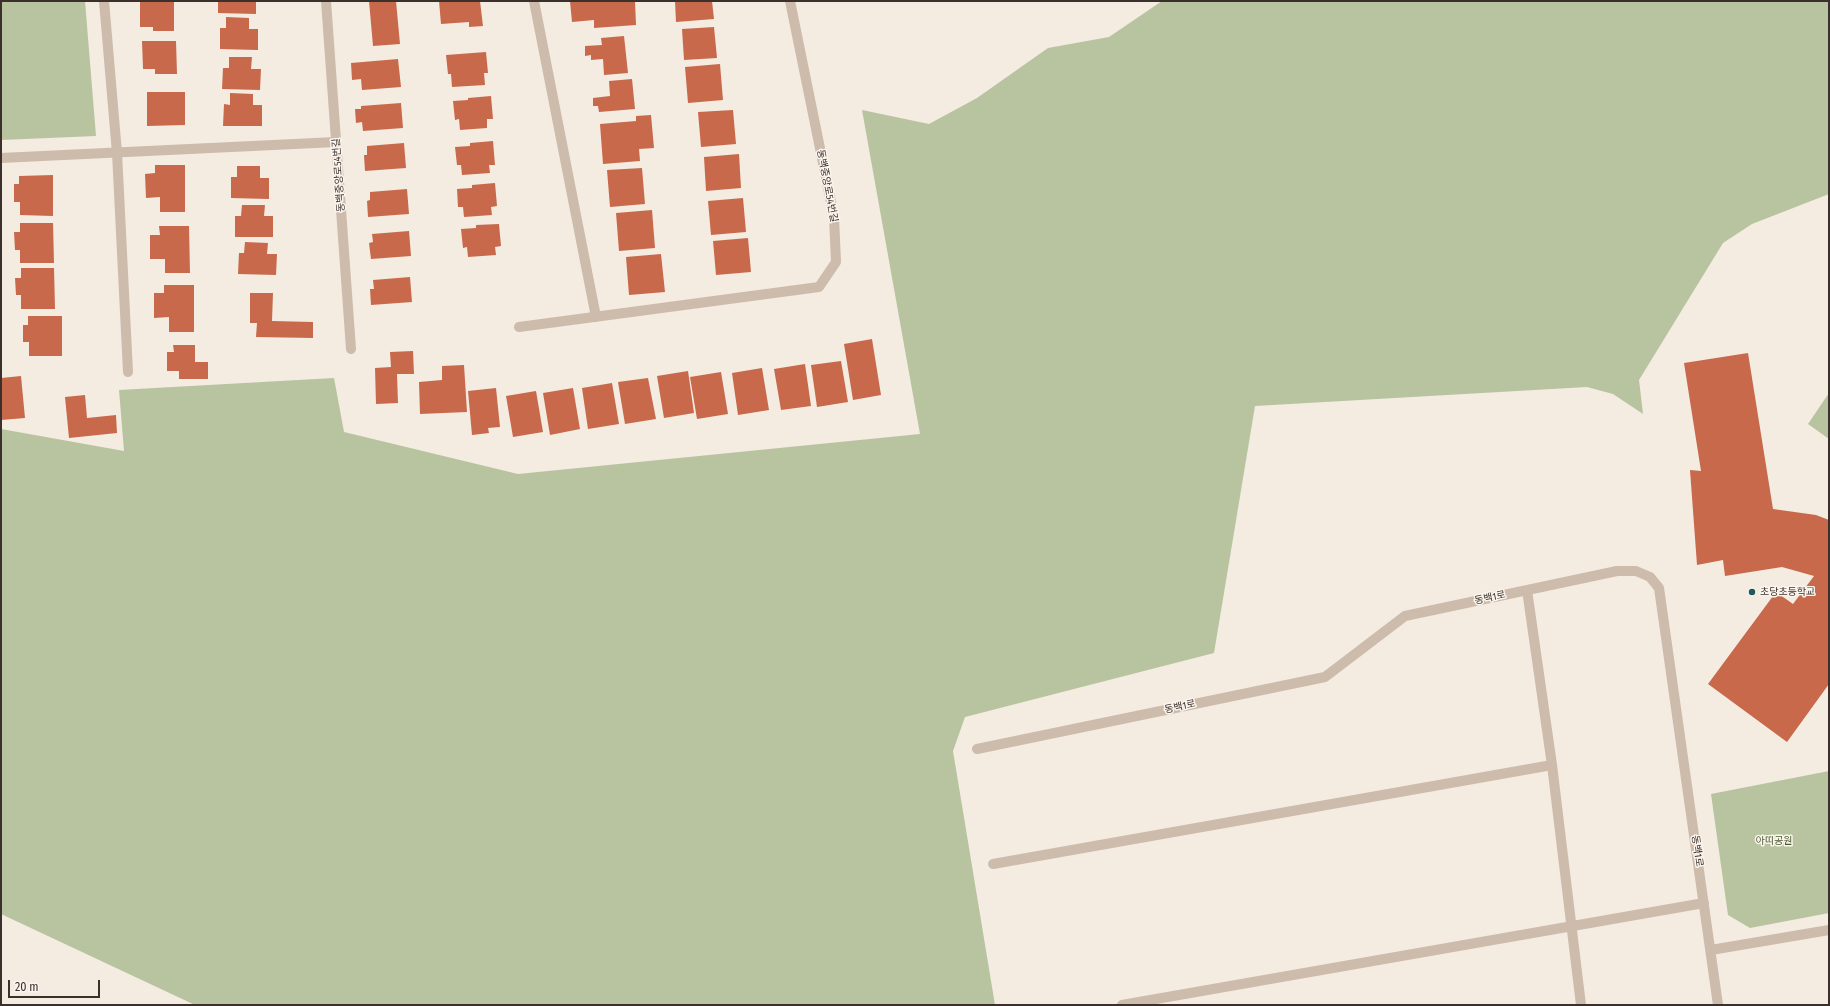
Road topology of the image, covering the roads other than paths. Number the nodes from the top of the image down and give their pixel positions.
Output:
1 (104, 1) edge
2 (326, 1) edge
3 (534, 1) edge
4 (790, 1) edge
5 (336, 142) junction
6 (117, 153) junction
7 (1, 158) edge
8 (596, 317) junction
9 (518, 327) dead end
10 (351, 349) dead end
11 (128, 372) dead end
12 (1527, 590) junction
13 (977, 749) dead end
14 (1552, 765) junction
15 (993, 864) dead end
16 (1704, 904) junction
17 (1572, 927) junction
18 (1829, 930) edge
19 (1711, 950) junction
20 (1122, 1005) edge
21 (1581, 1005) edge
22 (1718, 1005) edge

1 - 6 street
2 - 5 street, 동백중앙로54번길
3 - 8 street
4 - 8 street, 동백중앙로54번길
5 - 6 street
5 - 10 street, 동백중앙로54번길
6 - 7 street
6 - 11 street
8 - 9 street, 동백중앙로54번길
12 - 13 street, 동백1로
12 - 14 street
12 - 16 street, 동백1로
14 - 15 street
14 - 17 street
16 - 17 street
16 - 19 street, 동백1로
17 - 20 street
17 - 21 street
18 - 19 street
19 - 22 street, 동백1로

